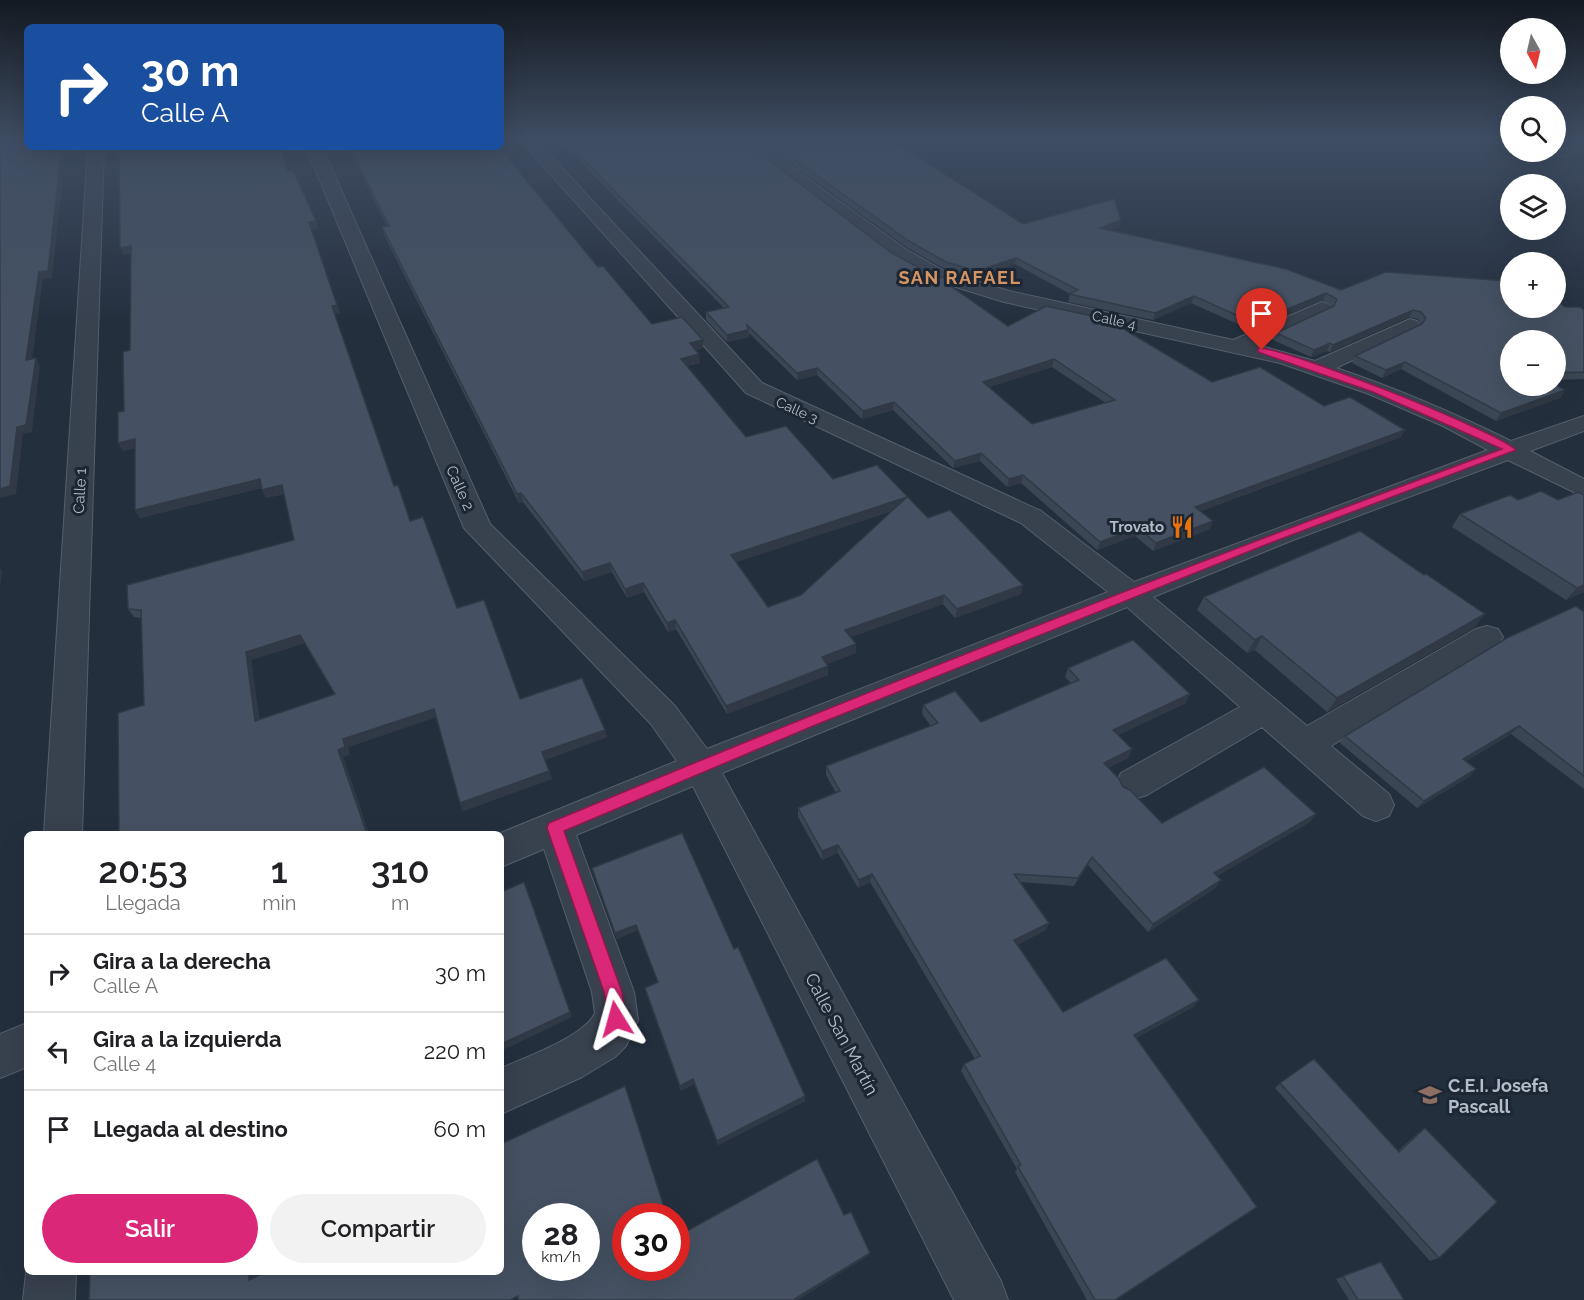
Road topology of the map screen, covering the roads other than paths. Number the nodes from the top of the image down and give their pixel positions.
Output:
1 (93, 201) edge
2 (337, 201) edge
3 (583, 201) edge
4 (827, 201) edge
5 (1322, 308) edge
6 (1410, 325) edge
7 (1239, 345) junction
8 (1317, 368) junction
9 (1584, 423) edge
10 (1511, 450) junction
11 (1584, 489) edge
12 (1130, 594) junction
13 (1487, 637) dead end
14 (1265, 709) junction
15 (1305, 744) junction
16 (701, 767) junction
17 (1134, 784) dead end
18 (1376, 805) dead end
19 (555, 828) junction
20 (63, 831) edge
21 (504, 849) edge
22 (24, 1046) edge
23 (0, 1056) edge
24 (504, 1090) edge
25 (50, 1275) edge
26 (49, 1300) edge
27 (982, 1300) edge

1 - 20 street, Calle 1
2 - 16 street, Calle 2
3 - 12 street, Calle 3
4 - 7 street, Calle 4
5 - 7 street
6 - 8 street
7 - 8 street, Calle 4
8 - 10 street, Calle 4
9 - 10 street
10 - 11 street, Calle 4
10 - 12 street
12 - 14 street, Calle 3
12 - 16 street
13 - 15 street
14 - 15 street, Calle 3
14 - 17 street
15 - 18 street, Calle 3
16 - 19 street
16 - 27 street, Calle San Martín
19 - 21 street
19 - 24 street
22 - 23 street
25 - 26 street

